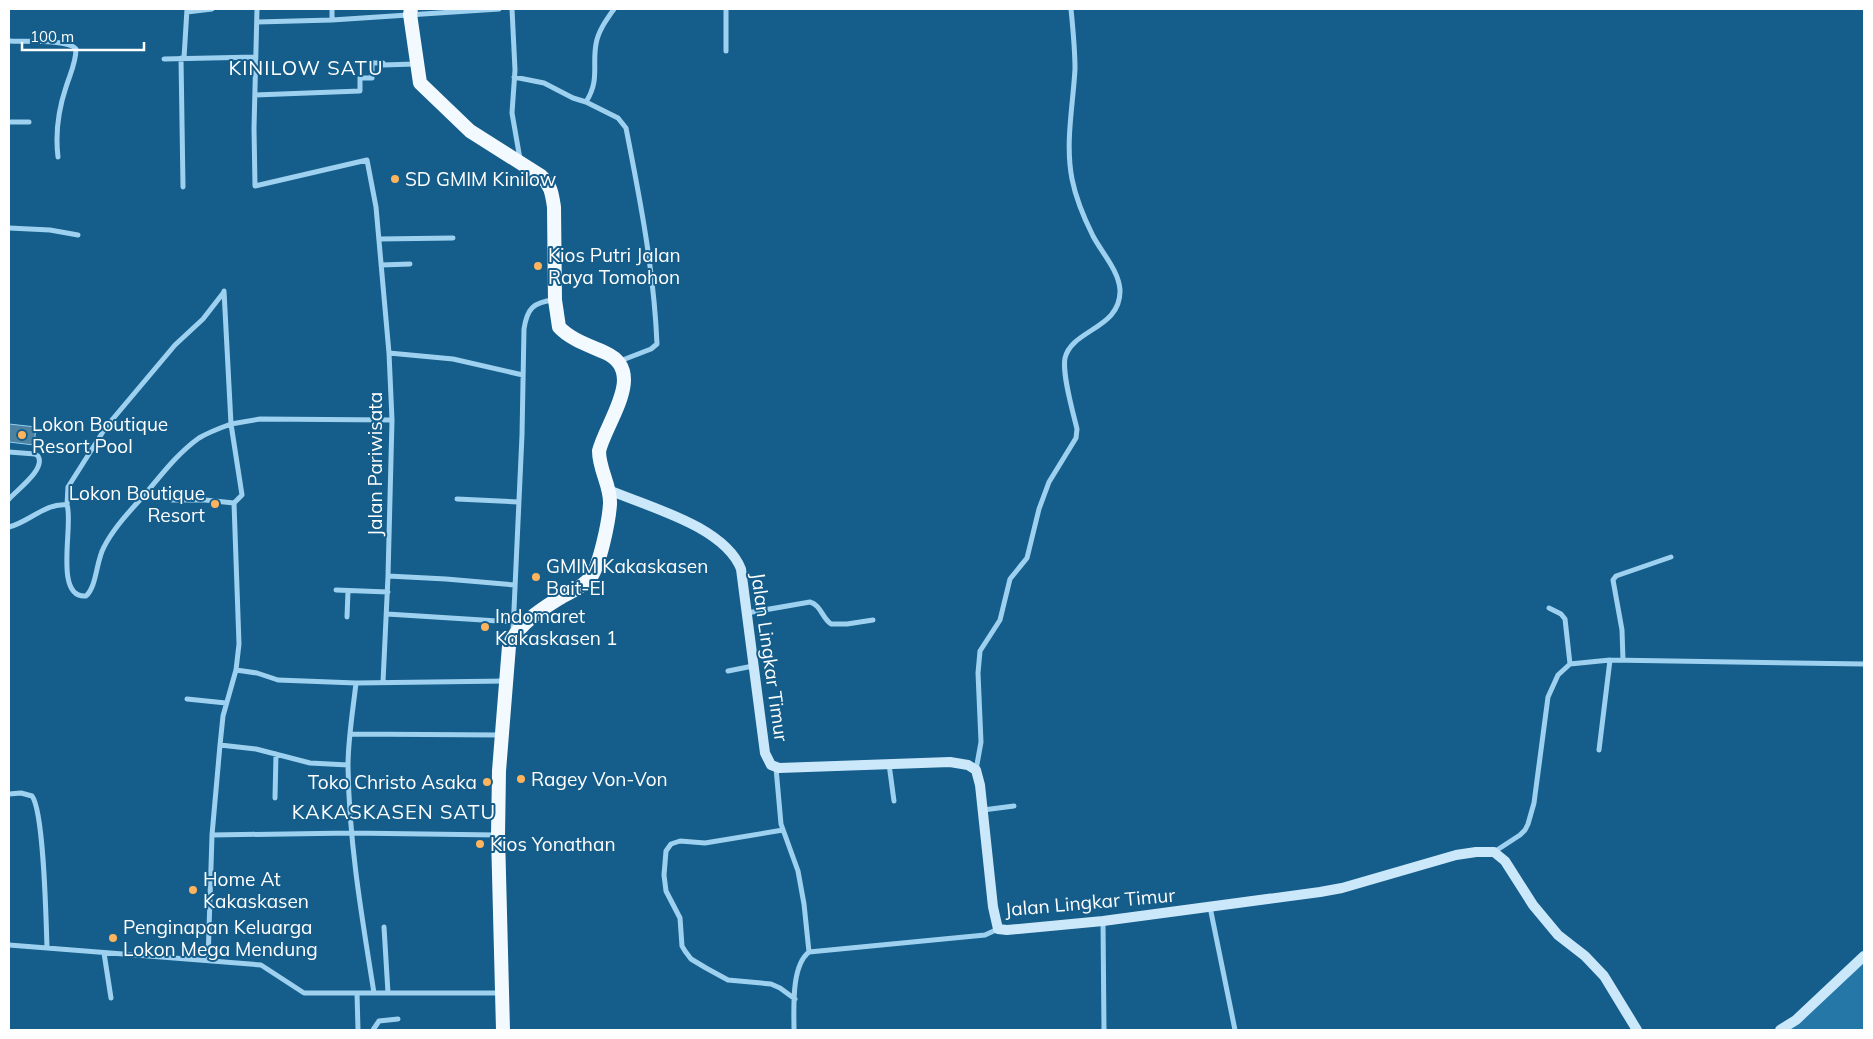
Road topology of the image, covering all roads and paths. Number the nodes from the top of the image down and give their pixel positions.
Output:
1 (212, 9) edge
2 (257, 9) edge
3 (332, 9) edge
4 (499, 9) edge
5 (512, 9) edge
6 (614, 9) edge
7 (726, 9) edge
8 (1071, 9) edge
9 (187, 10) edge
10 (410, 12) edge
11 (332, 20) junction
12 (257, 22) junction
13 (9, 41) edge
14 (726, 51) dead end
15 (256, 57) junction
16 (182, 58) junction
17 (164, 59) dead end
18 (416, 64) junction
19 (514, 78) junction
20 (255, 95) junction
21 (586, 102) junction
22 (9, 122) edge
23 (28, 122) dead end
24 (58, 157) dead end
25 (521, 164) junction
26 (183, 187) dead end
27 (9, 228) edge
28 (78, 235) dead end
29 (453, 238) dead end
30 (379, 240) junction
31 (410, 264) dead end
32 (381, 265) junction
33 (554, 300) junction
34 (389, 353) junction
35 (619, 361) junction
36 (523, 375) junction
37 (392, 420) junction
38 (231, 424) junction
39 (9, 452) edge
40 (609, 490) junction
41 (9, 499) edge
42 (457, 499) dead end
43 (172, 500) dead end
44 (518, 502) junction
45 (234, 503) junction
46 (67, 505) junction
47 (9, 527) edge
48 (1671, 557) dead end
49 (388, 576) junction
50 (516, 585) junction
51 (336, 590) dead end
52 (348, 591) junction
53 (388, 592) junction
54 (1549, 608) dead end
55 (747, 613) junction
56 (387, 614) junction
57 (347, 617) dead end
58 (873, 620) dead end
59 (513, 622) junction
60 (513, 636) junction
61 (1610, 660) junction
62 (1623, 660) junction
63 (1570, 664) junction
64 (1864, 664) edge
65 (754, 666) junction
66 (236, 670) junction
67 (728, 671) dead end
68 (506, 681) junction
69 (383, 682) junction
70 (356, 683) junction
71 (187, 699) dead end
72 (226, 703) junction
73 (351, 734) junction
74 (502, 735) junction
75 (220, 745) junction
76 (1599, 750) dead end
77 (276, 754) junction
78 (889, 764) junction
79 (348, 765) junction
80 (776, 768) junction
81 (976, 770) junction
82 (9, 794) edge
83 (275, 798) dead end
84 (894, 802) dead end
85 (1014, 806) dead end
86 (982, 810) junction
87 (783, 830) junction
88 (351, 833) junction
89 (212, 835) junction
90 (498, 835) junction
91 (1494, 852) junction
92 (1210, 907) junction
93 (1103, 922) junction
94 (384, 927) dead end
95 (998, 929) junction
96 (9, 945) edge
97 (47, 947) junction
98 (809, 952) junction
99 (104, 953) junction
100 (1864, 956) edge
101 (208, 961) junction
102 (502, 992) junction
103 (374, 993) junction
104 (388, 993) junction
105 (356, 994) junction
106 (111, 998) dead end
107 (794, 999) junction
108 (398, 1019) dead end
109 (358, 1030) edge
110 (373, 1030) edge
111 (503, 1030) edge
112 (794, 1030) edge
113 (1104, 1030) edge
114 (1235, 1030) edge
115 (1637, 1030) edge
116 (1780, 1030) edge

1 - 9 street
2 - 12 street
3 - 11 street
4 - 10 street
5 - 19 street
6 - 21 street
7 - 14 street
8 - 81 street
9 - 16 street
10 - 11 street
10 - 18 highway
11 - 12 street
12 - 15 street
13 - 24 street
15 - 16 street
15 - 20 street
16 - 17 street
16 - 26 street
18 - 20 street
18 - 25 highway
19 - 21 street
19 - 25 street
20 - 30 street, Jalan Pariwisata
21 - 35 street
22 - 23 street
25 - 33 highway
27 - 28 street
29 - 30 street
30 - 32 street, Jalan Pariwisata
31 - 32 street
32 - 34 street, Jalan Pariwisata
33 - 35 highway
33 - 36 street
34 - 36 street
34 - 37 street, Jalan Pariwisata
35 - 40 highway
36 - 44 street
37 - 38 street
37 - 49 street, Jalan Pariwisata
38 - 45 street
38 - 46 street
38 - 46 street
39 - 41 street
40 - 55 main road, Jalan Lingkar Timur
40 - 60 highway
42 - 44 street
43 - 45 street
44 - 50 street
45 - 66 street
46 - 47 street
48 - 62 street
49 - 50 street
49 - 53 street, Jalan Pariwisata
50 - 59 street
51 - 52 street
52 - 53 street
52 - 57 street
53 - 56 street, Jalan Pariwisata
54 - 63 street
55 - 58 street
55 - 65 main road, Jalan Lingkar Timur
56 - 59 street
56 - 69 street, Jalan Pariwisata
59 - 60 street
60 - 68 highway
61 - 62 street
61 - 63 street
61 - 76 street
62 - 64 street
63 - 91 street
65 - 67 street
65 - 80 main road, Jalan Lingkar Timur
66 - 70 street
66 - 72 street
68 - 69 street
68 - 74 highway
69 - 70 street
70 - 73 street
71 - 72 street
72 - 75 street
73 - 74 street
73 - 79 street
74 - 90 highway
75 - 77 street
75 - 89 street
77 - 79 street
77 - 83 street
78 - 80 main road, Jalan Lingkar Timur
78 - 81 main road, Jalan Lingkar Timur
78 - 84 street
79 - 88 street
80 - 87 street
81 - 86 main road, Jalan Lingkar Timur
82 - 97 street
85 - 86 street
86 - 95 main road, Jalan Lingkar Timur
87 - 98 street
87 - 107 street
88 - 89 street
88 - 90 street
88 - 103 street
89 - 101 street
90 - 102 highway
91 - 92 main road, Jalan Lingkar Timur
91 - 115 main road
92 - 93 main road, Jalan Lingkar Timur
92 - 114 street
93 - 95 main road, Jalan Lingkar Timur
93 - 113 street
94 - 104 street
95 - 98 street
96 - 97 street
97 - 99 street
98 - 107 street
99 - 101 street
99 - 106 street
100 - 116 main road
101 - 105 street
102 - 104 street
102 - 111 highway
103 - 104 street
103 - 105 street
105 - 109 street
107 - 112 street
108 - 110 street

